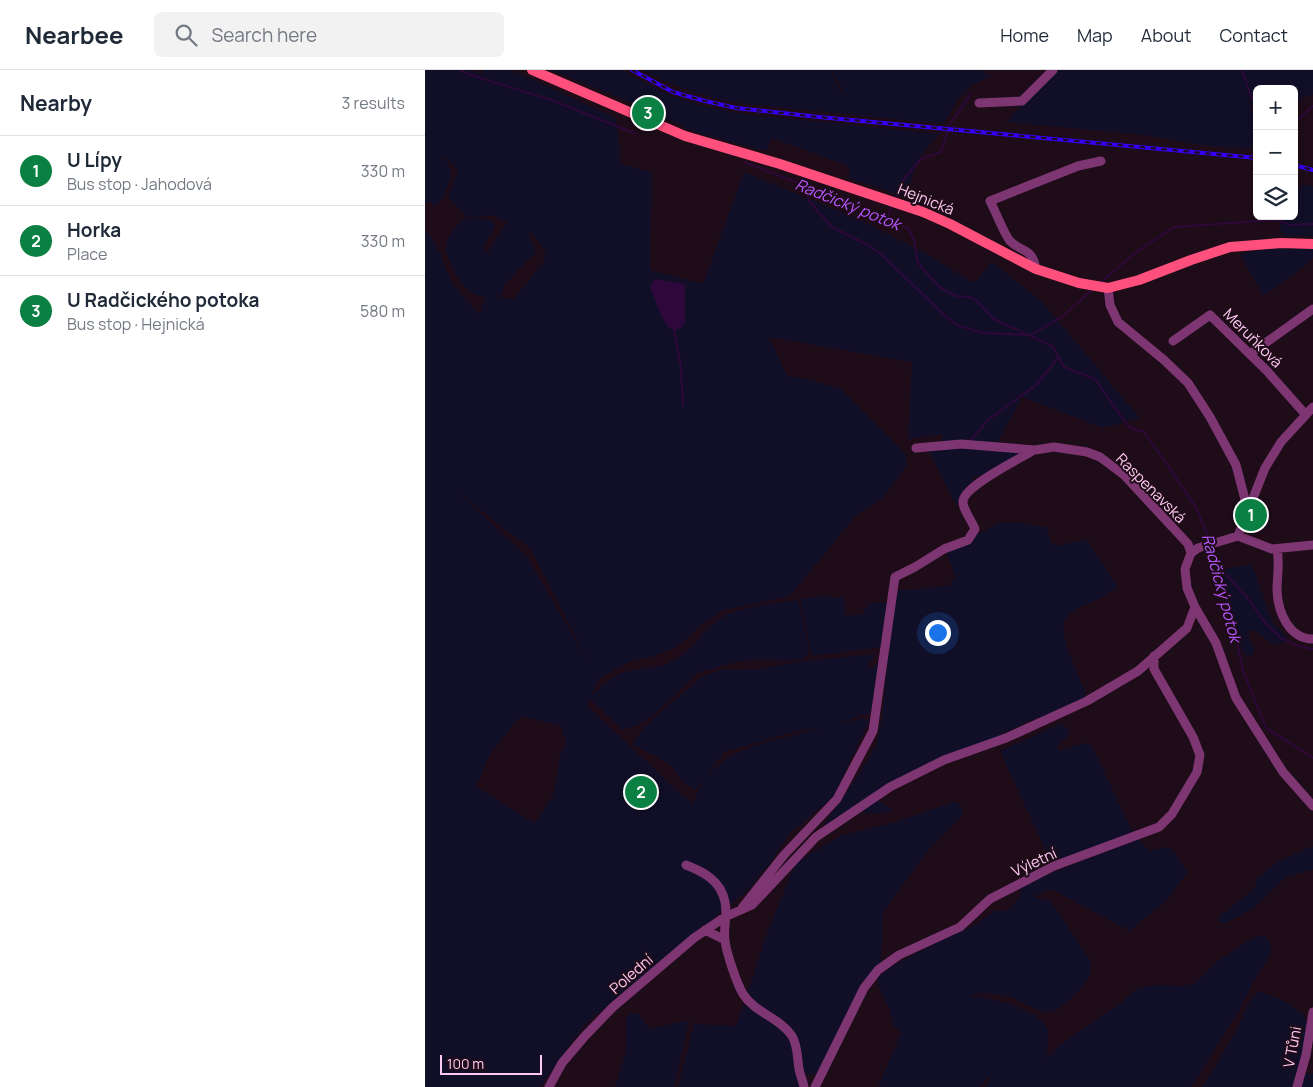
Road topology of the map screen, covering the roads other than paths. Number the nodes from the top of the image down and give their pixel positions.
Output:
1 (532, 70) edge
2 (1053, 70) edge
3 (979, 103) dead end
4 (1101, 161) dead end
5 (1313, 244) edge
6 (1036, 269) junction
7 (1108, 288) junction
8 (1313, 309) edge
9 (1173, 341) dead end
10 (1250, 354) junction
11 (1313, 407) edge
12 (1306, 415) junction
13 (916, 448) dead end
14 (1035, 450) junction
15 (1248, 511) junction
16 (1238, 536) junction
17 (1313, 545) edge
18 (1277, 549) junction
19 (1191, 553) junction
20 (1195, 607) junction
21 (1313, 639) edge
22 (1154, 656) junction
23 (1313, 806) edge
24 (686, 865) dead end
25 (739, 912) junction
26 (725, 917) junction
27 (705, 930) junction
28 (725, 940) junction
29 (1313, 1012) edge
30 (549, 1087) edge
31 (804, 1087) edge
32 (815, 1087) edge
33 (1297, 1087) edge

1 - 6 main road, Hejnická
2 - 3 street
4 - 6 street
5 - 7 main road, Hejnická
6 - 7 main road, Hejnická
7 - 15 street
8 - 10 street
9 - 10 street, Meruňková
10 - 12 street, Meruňková
11 - 12 street
12 - 15 street
13 - 14 street, Raspenavská
14 - 19 street, Raspenavská
14 - 25 street, Raspenavská
15 - 16 street
16 - 18 street
16 - 19 street
17 - 18 street
18 - 21 street
19 - 20 street
20 - 22 street, Polední
20 - 23 street
22 - 25 street, Polední
22 - 32 street, Výletní
24 - 26 street
25 - 26 street, Polední
26 - 27 street, Polední
26 - 28 street
27 - 28 street
27 - 30 street, Polední
28 - 31 street
29 - 33 street, V Tůni

